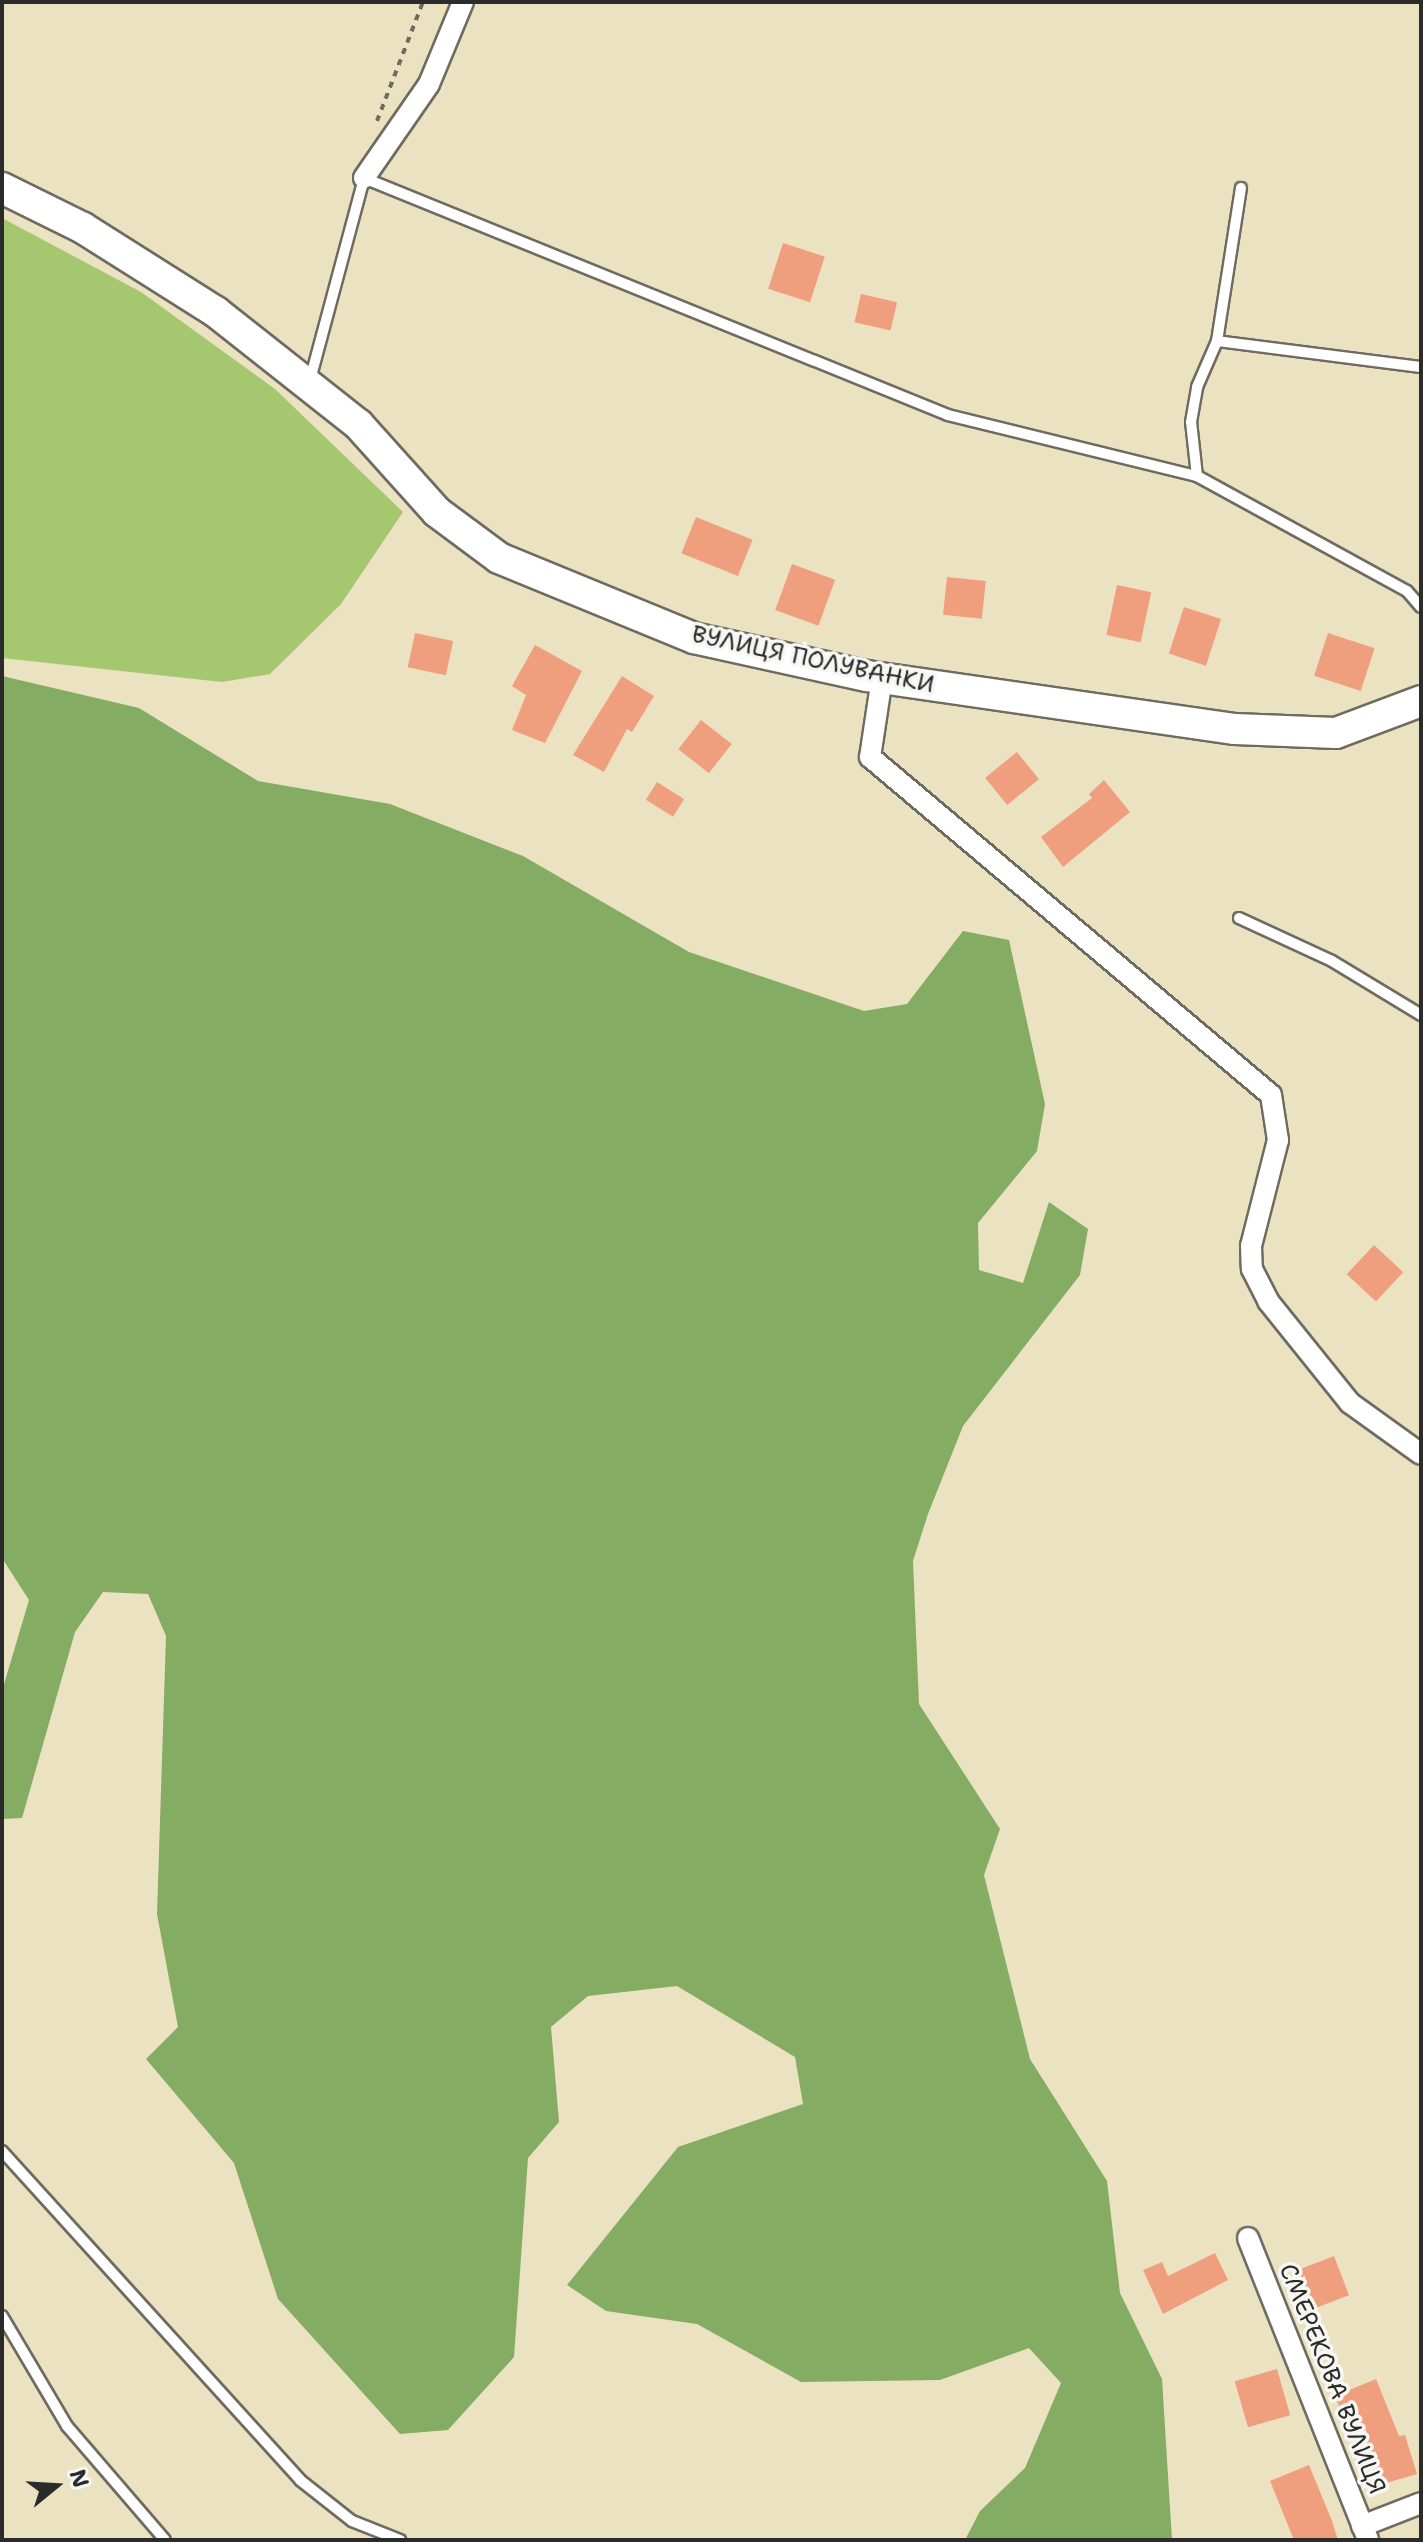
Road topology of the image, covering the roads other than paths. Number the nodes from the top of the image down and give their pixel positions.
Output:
1 (463, 2) edge
2 (364, 178) junction
3 (2, 188) edge
4 (1241, 188) dead end
5 (1217, 341) junction
6 (1421, 367) edge
7 (308, 385) junction
8 (1197, 476) junction
9 (1421, 607) edge
10 (882, 678) junction
11 (1412, 711) edge
12 (1239, 918) dead end
13 (1421, 1015) edge
14 (1421, 1454) edge
15 (2, 2151) edge
16 (1248, 2238) dead end
17 (2, 2316) edge
18 (1421, 2503) edge
19 (1365, 2533) edge
20 (165, 2540) edge
21 (400, 2540) edge

1 - 2 street
2 - 7 lane
2 - 8 lane
3 - 7 street, ВУЛИЦЯ ПОЛУВАНКИ
4 - 5 lane
5 - 6 lane
5 - 8 lane
7 - 10 street, ВУЛИЦЯ ПОЛУВАНКИ
8 - 9 lane
10 - 11 street, ВУЛИЦЯ ПОЛУВАНКИ
10 - 14 street
12 - 13 lane
15 - 21 lane
16 - 19 street, СМЕРЕКОВА ВУЛИЦЯ
17 - 20 lane
18 - 19 street

